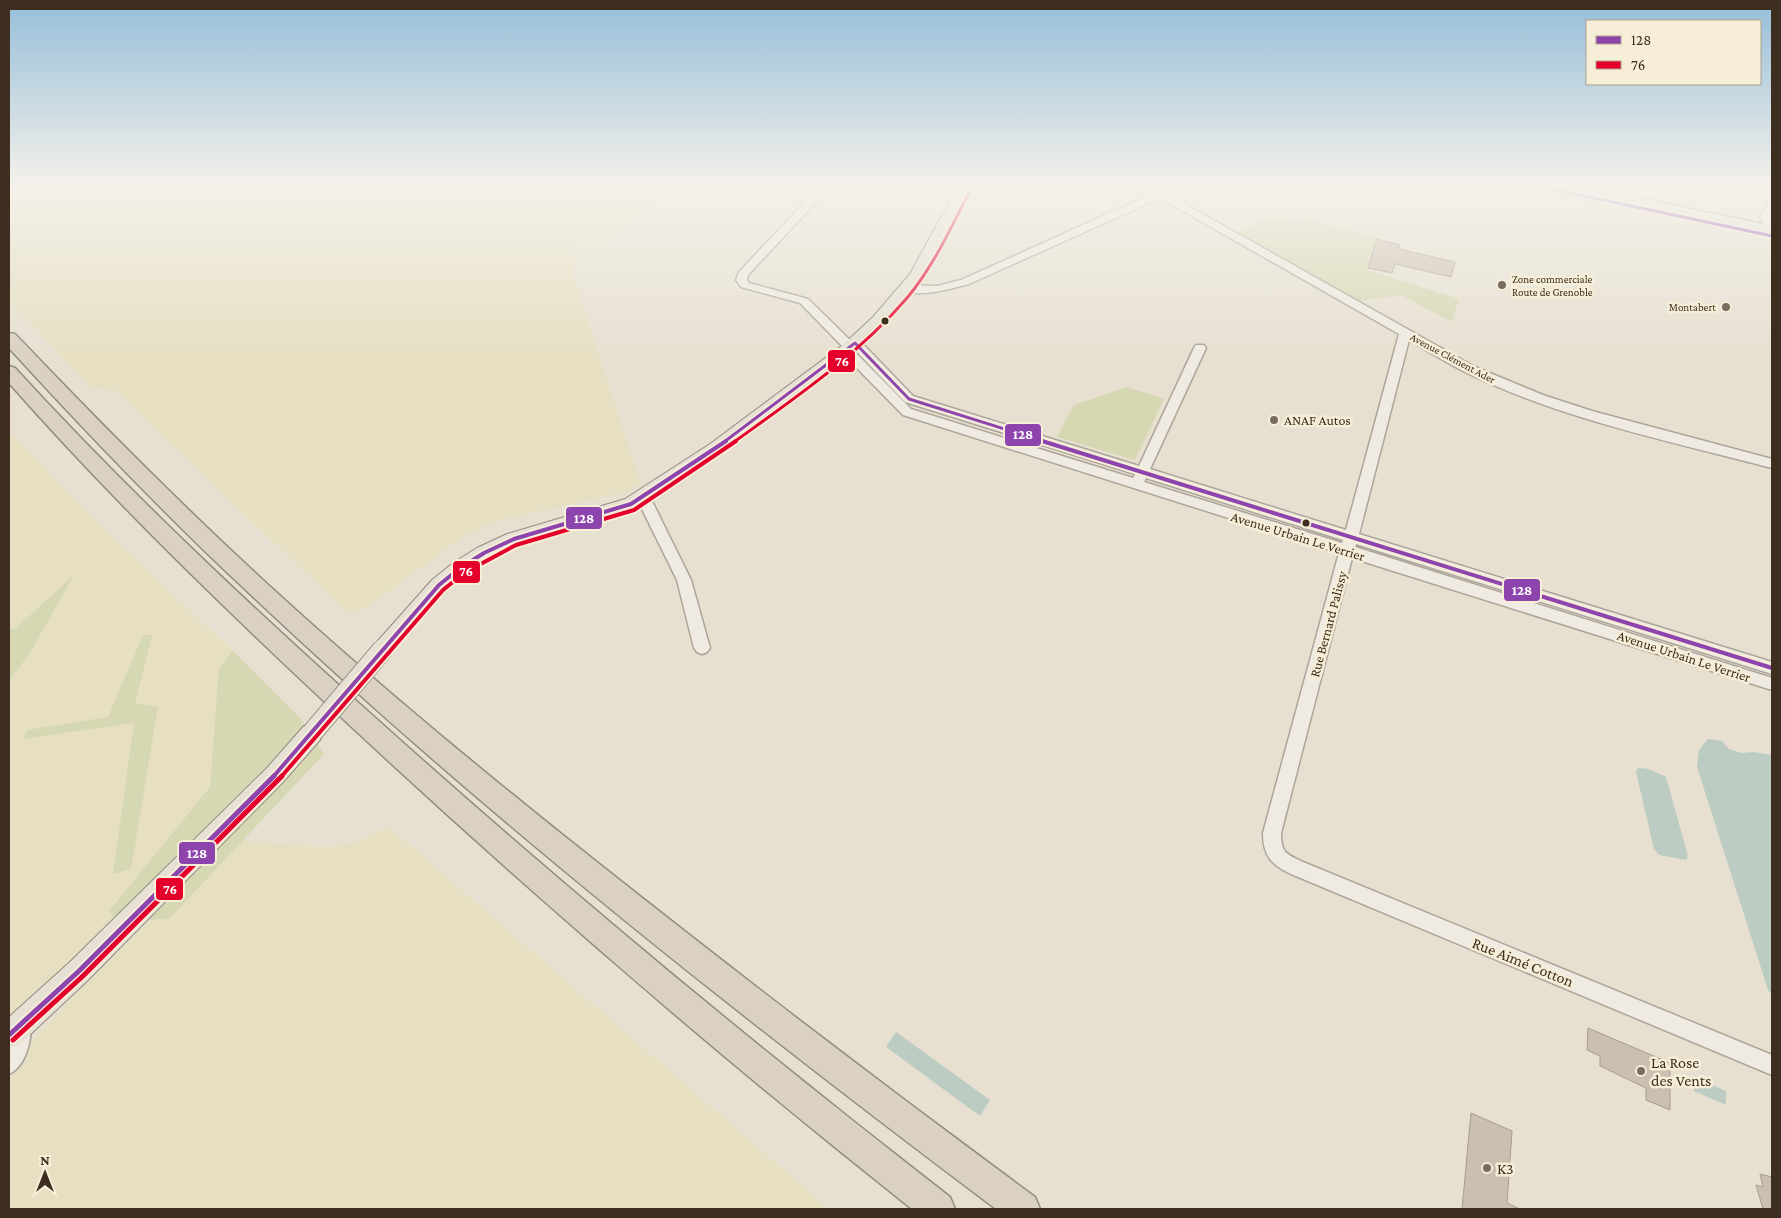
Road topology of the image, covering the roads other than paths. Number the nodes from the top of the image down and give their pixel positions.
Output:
1 (772, 243) edge
2 (934, 243) edge
3 (1050, 243) edge
4 (1244, 243) edge
5 (912, 282) junction
6 (1405, 333) junction
7 (9, 338) edge
8 (850, 346) junction
9 (1200, 348) dead end
10 (9, 372) edge
11 (1772, 463) edge
12 (1143, 471) junction
13 (1136, 485) junction
14 (643, 497) junction
15 (1352, 536) junction
16 (1347, 551) junction
17 (702, 648) dead end
18 (1772, 668) edge
19 (1772, 684) edge
20 (1275, 856) joint
21 (15, 1029) edge
22 (9, 1064) edge
23 (1772, 1065) edge
24 (938, 1209) edge
25 (1023, 1209) edge

1 - 8 street
2 - 5 main road
3 - 5 street
4 - 6 street, Avenue Clément Ader
5 - 8 main road
6 - 11 street, Avenue Clément Ader
6 - 15 street, Rue Bernard Palissy
7 - 25 highway
8 - 12 street, Avenue Urbain Le Verrier
8 - 13 street, Avenue Urbain Le Verrier
8 - 14 main road
9 - 12 street
10 - 24 highway
12 - 13 street
12 - 15 street, Avenue Urbain Le Verrier
13 - 16 street, Avenue Urbain Le Verrier
14 - 17 street
14 - 21 main road, bridge
15 - 16 street, Rue Bernard Palissy
15 - 18 street, Avenue Urbain Le Verrier
16 - 19 street, Avenue Urbain Le Verrier
16 - 20 street, Rue Bernard Palissy
20 - 23 street, Rue Aimé Cotton
21 - 22 street

